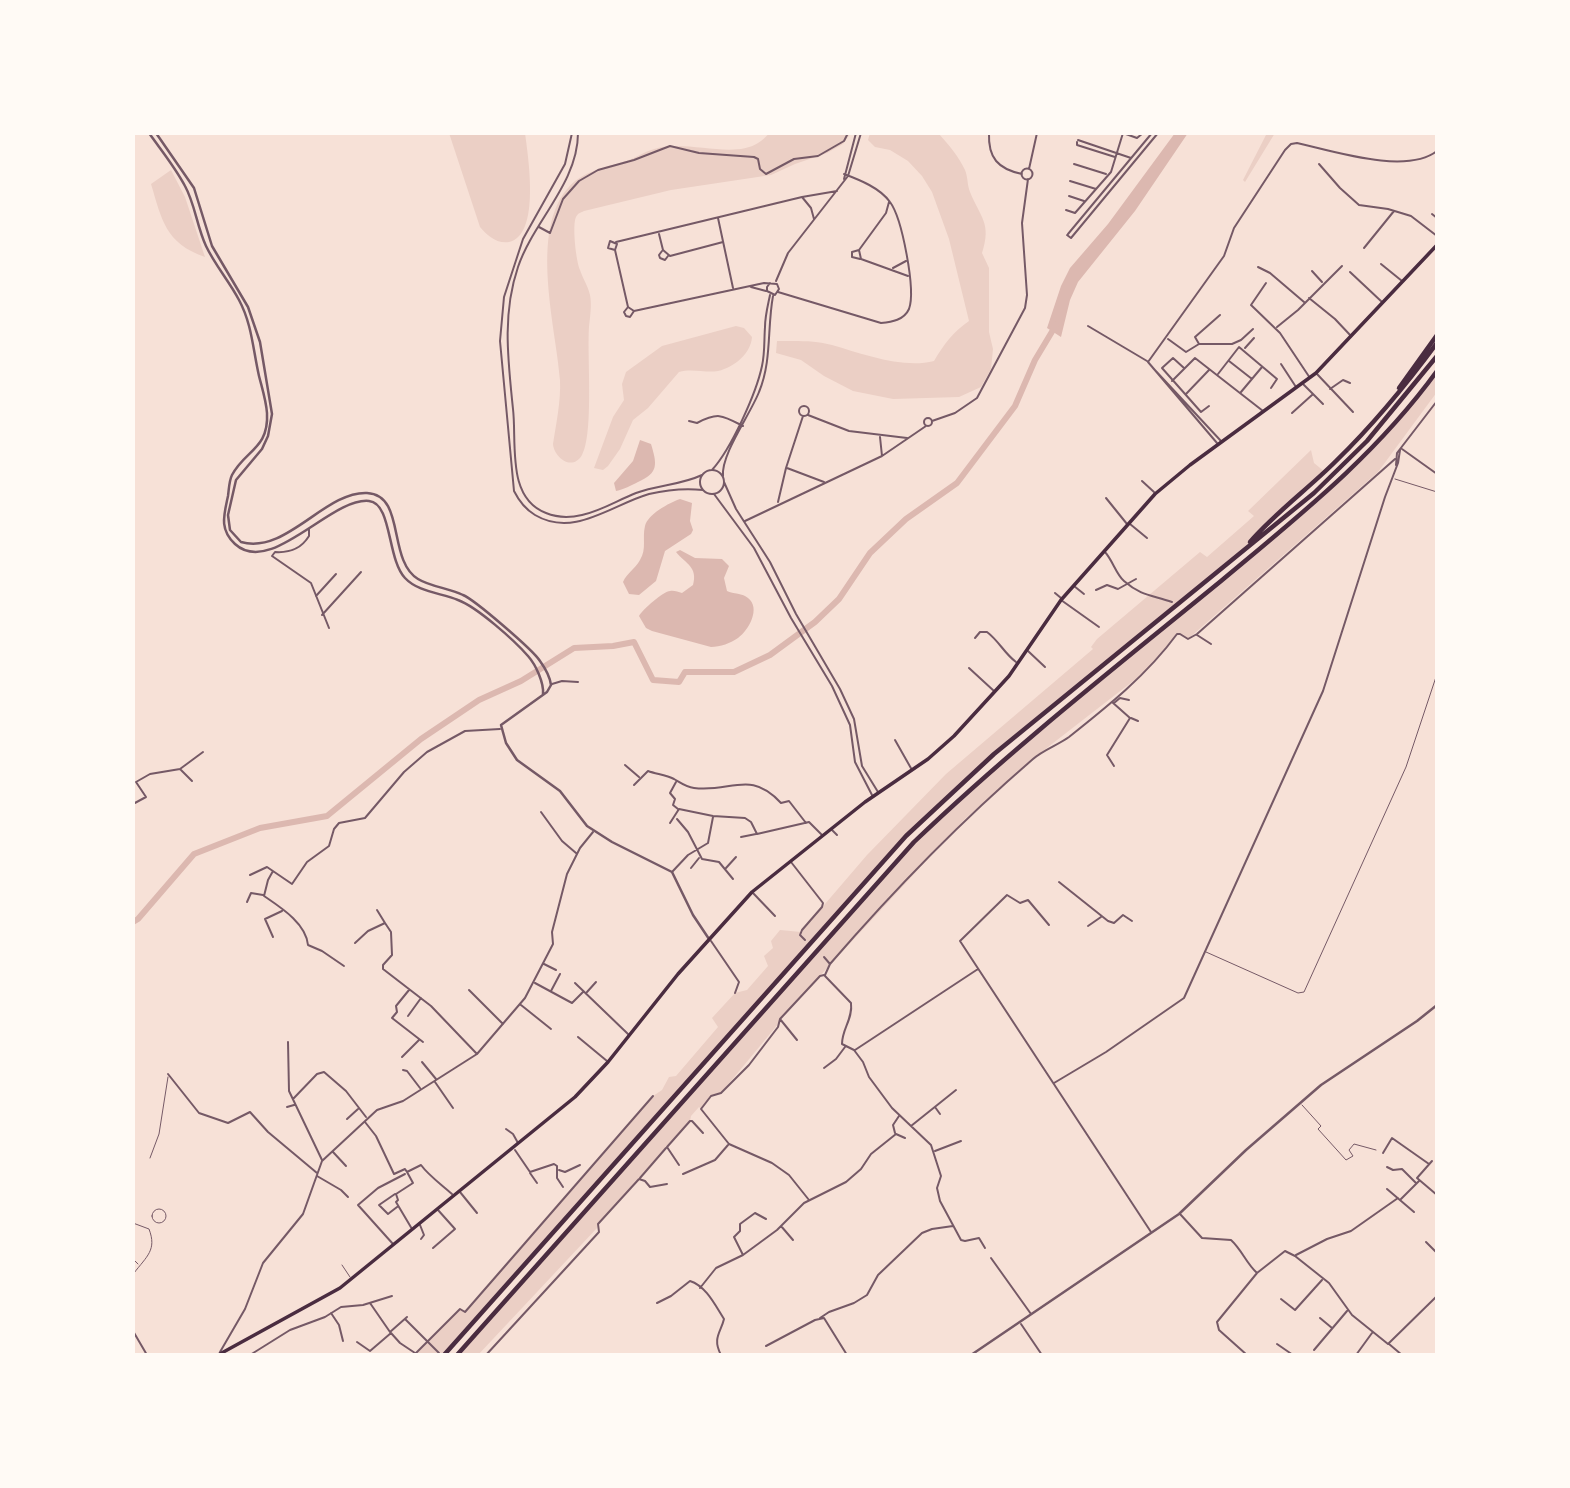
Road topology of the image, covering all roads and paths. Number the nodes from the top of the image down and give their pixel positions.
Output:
1 (149, 133) edge
2 (156, 133) edge
3 (572, 133) edge
4 (578, 133) edge
5 (848, 133) edge
6 (856, 133) edge
7 (861, 133) edge
8 (989, 133) edge
9 (1037, 133) edge
10 (1123, 133) edge
11 (1143, 133) edge
12 (1152, 133) edge
13 (1158, 133) edge
14 (1437, 151) edge
15 (172, 155) junction
16 (1118, 155) junction
17 (1125, 157) junction
18 (1131, 158) junction
19 (168, 159) junction
20 (1134, 161) junction
21 (1127, 162) junction
22 (1074, 164) dead end
23 (1320, 164) dead end
24 (1131, 165) junction
25 (1029, 169) junction
26 (1022, 173) junction
27 (844, 174) junction
28 (1108, 175) junction
29 (848, 176) junction
30 (559, 178) junction
31 (564, 180) junction
32 (844, 180) junction
33 (1028, 180) junction
34 (1070, 181) dead end
35 (1096, 189) junction
36 (837, 191) junction
37 (1069, 196) dead end
38 (802, 197) junction
39 (889, 201) junction
40 (1085, 201) junction
41 (1066, 210) dead end
42 (1394, 211) junction
43 (886, 213) junction
44 (896, 213) junction
45 (1432, 214) dead end
46 (718, 218) junction
47 (1437, 218) edge
48 (815, 220) junction
49 (538, 226) junction
50 (659, 233) junction
51 (1437, 236) edge
52 (616, 242) junction
53 (723, 242) junction
54 (1437, 245) edge
55 (1364, 248) dead end
56 (615, 250) junction
57 (663, 250) junction
58 (859, 250) junction
59 (668, 256) junction
60 (861, 259) junction
61 (907, 260) junction
62 (1381, 264) dead end
63 (1342, 266) dead end
64 (225, 267) junction
65 (1258, 267) dead end
66 (892, 269) junction
67 (221, 270) junction
68 (1312, 271) dead end
69 (1350, 272) dead end
70 (909, 276) junction
71 (1403, 281) junction
72 (770, 283) junction
73 (775, 283) junction
74 (1266, 283) dead end
75 (1323, 283) junction
76 (748, 286) junction
77 (733, 289) junction
78 (767, 291) junction
79 (778, 292) junction
80 (771, 295) junction
81 (1309, 298) junction
82 (1305, 303) junction
83 (1383, 303) junction
84 (628, 307) junction
85 (634, 311) junction
86 (1220, 316) dead end
87 (1088, 326) dead end
88 (1275, 328) junction
89 (1253, 329) dead end
90 (1437, 335) edge
91 (1351, 337) junction
92 (1167, 338) junction
93 (1254, 338) dead end
94 (1437, 343) edge
95 (1199, 344) junction
96 (1244, 350) junction
97 (1437, 356) edge
98 (1229, 361) junction
99 (1148, 362) junction
100 (1281, 364) dead end
101 (1263, 366) junction
102 (1185, 368) junction
103 (1210, 370) junction
104 (1437, 371) edge
105 (1316, 373) junction
106 (1217, 375) junction
107 (1252, 379) junction
108 (1310, 379) junction
109 (1172, 381) junction
110 (1350, 383) dead end
111 (1303, 384) junction
112 (1271, 388) dead end
113 (1298, 388) junction
114 (1330, 389) junction
115 (1240, 393) junction
116 (1313, 394) junction
117 (1185, 395) junction
118 (1437, 401) edge
119 (1323, 404) dead end
120 (1389, 404) junction
121 (1209, 406) dead end
122 (1265, 412) junction
123 (1353, 412) dead end
124 (1292, 413) dead end
125 (808, 415) junction
126 (803, 416) junction
127 (515, 421) junction
128 (689, 421) dead end
129 (932, 421) junction
130 (509, 422) junction
131 (739, 424) junction
132 (743, 426) junction
133 (926, 426) junction
134 (880, 436) junction
135 (908, 438) junction
136 (1220, 443) junction
137 (1401, 449) junction
138 (882, 456) junction
139 (1395, 459) junction
140 (719, 460) junction
141 (723, 462) junction
142 (1396, 466) junction
143 (239, 467) junction
144 (786, 468) junction
145 (712, 470) junction
146 (244, 471) junction
147 (1437, 474) edge
148 (702, 475) junction
149 (723, 476) junction
150 (1393, 478) junction
151 (1142, 481) dead end
152 (724, 482) junction
153 (824, 482) junction
154 (682, 483) junction
155 (703, 489) junction
156 (683, 490) junction
157 (1437, 492) edge
158 (714, 494) junction
159 (1155, 494) junction
160 (1105, 498) dead end
161 (777, 504) junction
162 (531, 505) junction
163 (527, 510) junction
164 (584, 515) junction
165 (587, 520) junction
166 (744, 521) junction
167 (222, 523) junction
168 (228, 523) junction
169 (1129, 524) junction
170 (299, 526) junction
171 (308, 528) junction
172 (303, 532) junction
173 (1147, 538) dead end
174 (1104, 551) junction
175 (1240, 553) junction
176 (361, 572) dead end
177 (336, 574) dead end
178 (1136, 579) dead end
179 (1130, 584) junction
180 (1073, 585) junction
181 (1096, 590) dead end
182 (1055, 593) dead end
183 (1084, 594) dead end
184 (316, 596) junction
185 (1061, 599) junction
186 (1172, 602) dead end
187 (322, 614) junction
188 (1099, 627) dead end
189 (329, 628) dead end
190 (1175, 628) dead end
191 (1178, 634) junction
192 (1197, 634) junction
193 (975, 638) dead end
194 (1211, 644) dead end
195 (814, 645) junction
196 (809, 647) junction
197 (1027, 650) junction
198 (1018, 663) junction
199 (1045, 667) dead end
200 (969, 668) dead end
201 (1437, 674) edge
202 (578, 682) dead end
203 (551, 685) junction
204 (995, 692) junction
205 (543, 694) junction
206 (1129, 700) dead end
207 (1113, 702) junction
208 (1130, 718) junction
209 (1138, 721) dead end
210 (501, 729) junction
211 (895, 740) dead end
212 (203, 752) dead end
213 (625, 765) dead end
214 (1114, 766) dead end
215 (180, 769) junction
216 (912, 771) junction
217 (865, 773) junction
218 (861, 776) junction
219 (640, 778) junction
220 (192, 781) dead end
221 (676, 781) junction
222 (634, 785) dead end
223 (878, 793) junction
224 (873, 796) junction
225 (133, 804) edge
226 (679, 809) junction
227 (541, 812) dead end
228 (713, 816) junction
229 (677, 819) dead end
230 (806, 823) junction
231 (670, 824) dead end
232 (831, 829) junction
233 (594, 831) junction
234 (757, 834) junction
235 (837, 835) dead end
236 (822, 836) junction
237 (741, 837) dead end
238 (696, 850) junction
239 (577, 854) junction
240 (700, 857) junction
241 (736, 858) dead end
242 (790, 861) junction
243 (691, 868) dead end
244 (725, 869) junction
245 (274, 870) junction
246 (672, 872) junction
247 (250, 875) dead end
248 (733, 879) dead end
249 (1059, 881) dead end
250 (752, 892) junction
251 (264, 896) junction
252 (247, 902) dead end
253 (283, 910) junction
254 (377, 910) dead end
255 (775, 916) dead end
256 (1102, 916) junction
257 (1132, 921) dead end
258 (384, 923) junction
259 (1049, 925) dead end
260 (1088, 926) dead end
261 (273, 937) dead end
262 (709, 939) junction
263 (805, 940) dead end
264 (355, 943) dead end
265 (1206, 952) junction
266 (824, 957) dead end
267 (543, 964) junction
268 (830, 964) junction
269 (344, 966) dead end
270 (978, 969) junction
271 (555, 970) dead end
272 (560, 974) dead end
273 (825, 976) junction
274 (596, 982) dead end
275 (534, 983) junction
276 (575, 983) dead end
277 (409, 989) junction
278 (469, 989) dead end
279 (551, 991) junction
280 (585, 992) junction
281 (735, 993) dead end
282 (422, 998) junction
283 (520, 1004) junction
284 (1437, 1004) edge
285 (408, 1016) dead end
286 (780, 1019) junction
287 (504, 1025) junction
288 (551, 1028) dead end
289 (628, 1034) junction
290 (578, 1037) dead end
291 (419, 1039) junction
292 (797, 1040) dead end
293 (288, 1042) dead end
294 (423, 1042) dead end
295 (845, 1047) junction
296 (854, 1050) junction
297 (477, 1054) junction
298 (402, 1057) dead end
299 (422, 1062) dead end
300 (608, 1062) junction
301 (824, 1068) dead end
302 (402, 1070) dead end
303 (168, 1074) joint
304 (436, 1081) junction
305 (1054, 1083) junction
306 (421, 1089) junction
307 (956, 1090) dead end
308 (653, 1096) dead end
309 (293, 1100) junction
310 (1300, 1104) junction
311 (295, 1105) junction
312 (287, 1107) dead end
313 (935, 1107) junction
314 (359, 1108) junction
315 (453, 1108) dead end
316 (940, 1114) dead end
317 (899, 1116) junction
318 (367, 1118) junction
319 (347, 1119) dead end
320 (364, 1121) junction
321 (911, 1126) junction
322 (506, 1129) dead end
323 (703, 1133) dead end
324 (897, 1134) junction
325 (905, 1138) dead end
326 (961, 1142) dead end
327 (518, 1144) junction
328 (729, 1144) junction
329 (667, 1147) junction
330 (513, 1148) junction
331 (1376, 1150) dead end
332 (332, 1151) junction
333 (934, 1151) junction
334 (1382, 1153) dead end
335 (150, 1158) dead end
336 (322, 1161) junction
337 (580, 1165) dead end
338 (678, 1165) dead end
339 (346, 1166) dead end
340 (1387, 1167) dead end
341 (558, 1170) junction
342 (530, 1172) junction
343 (406, 1173) junction
344 (316, 1174) junction
345 (683, 1174) dead end
346 (639, 1179) junction
347 (1417, 1182) junction
348 (537, 1183) dead end
349 (667, 1184) dead end
350 (563, 1187) dead end
351 (1387, 1189) dead end
352 (459, 1191) junction
353 (396, 1194) junction
354 (1437, 1195) edge
355 (454, 1196) junction
356 (348, 1197) dead end
357 (1399, 1199) junction
358 (809, 1200) junction
359 (398, 1206) junction
360 (437, 1209) junction
361 (1414, 1212) dead end
362 (477, 1213) dead end
363 (1180, 1214) junction
364 (766, 1219) dead end
365 (133, 1223) edge
366 (419, 1224) junction
367 (954, 1225) junction
368 (781, 1226) junction
369 (412, 1230) junction
370 (1151, 1232) junction
371 (421, 1239) dead end
372 (793, 1240) dead end
373 (1426, 1242) dead end
374 (393, 1245) junction
375 (433, 1248) dead end
376 (985, 1248) dead end
377 (1437, 1254) edge
378 (743, 1255) junction
379 (1295, 1256) junction
380 (991, 1258) dead end
381 (133, 1259) edge
382 (140, 1265) junction
383 (342, 1265) dead end
384 (134, 1273) edge
385 (1257, 1273) junction
386 (352, 1279) junction
387 (1323, 1279) junction
388 (700, 1288) junction
389 (392, 1296) dead end
390 (1437, 1296) edge
391 (1281, 1299) dead end
392 (370, 1303) junction
393 (657, 1303) dead end
394 (1348, 1309) junction
395 (331, 1313) junction
396 (1031, 1315) junction
397 (820, 1318) junction
398 (1320, 1318) dead end
399 (1020, 1322) junction
400 (1332, 1328) junction
401 (133, 1331) edge
402 (390, 1332) junction
403 (1373, 1332) junction
404 (343, 1341) dead end
405 (357, 1342) dead end
406 (428, 1344) junction
407 (1277, 1344) dead end
408 (1388, 1344) junction
409 (766, 1346) dead end
410 (1314, 1350) dead end
411 (415, 1354) edge
412 (441, 1354) edge
413 (147, 1355) edge
414 (218, 1355) edge
415 (250, 1355) edge
416 (457, 1355) edge
417 (486, 1355) edge
418 (720, 1355) edge
419 (847, 1355) edge
420 (971, 1355) edge
421 (1042, 1355) edge
422 (1247, 1355) edge
423 (1293, 1355) edge
424 (1356, 1355) edge
425 (1402, 1355) edge

1 - 19 street
2 - 15 street
3 - 30 street
4 - 31 street
5 - 49 street
6 - 27 street
7 - 29 street
8 - 26 street
9 - 25 street
10 - 11 street
10 - 16 street
12 - 18 street
13 - 20 street
14 - 92 street
15 - 19 street
15 - 64 street
16 - 16 street
16 - 17 street
16 - 28 street
17 - 18 street
17 - 21 street
18 - 20 street
18 - 21 street
19 - 67 street
20 - 24 street
21 - 24 street
21 - 24 street
22 - 28 street
23 - 42 street
25 - 26 street
25 - 33 street
26 - 33 street
27 - 29 street
27 - 32 street
28 - 35 street
29 - 32 street
29 - 39 street
30 - 31 street
30 - 130 street
31 - 49 street
32 - 36 street
33 - 129 street
34 - 35 street
35 - 40 street
36 - 38 street
36 - 48 street
37 - 40 street
38 - 46 street
38 - 48 street
39 - 43 street
39 - 44 street
40 - 41 street
42 - 51 street
42 - 55 street
43 - 44 street
43 - 58 street
44 - 61 street
45 - 47 street
46 - 50 street
46 - 53 street
48 - 73 street
49 - 127 street
50 - 52 street
50 - 57 street
52 - 56 street
52 - 56 street
53 - 59 street
53 - 77 street
54 - 71 main road
56 - 84 street
57 - 59 street
57 - 59 street
58 - 60 street
58 - 60 street
60 - 66 street
61 - 66 street
61 - 70 street
62 - 71 street
63 - 75 street
64 - 67 street
64 - 146 street
65 - 82 street
66 - 70 street
67 - 143 street
68 - 75 street
69 - 83 street
70 - 79 street
71 - 83 main road
72 - 73 street
72 - 76 street
72 - 78 street
73 - 79 street
74 - 88 street
75 - 81 street
76 - 77 street
76 - 78 street
77 - 85 street
78 - 80 street
79 - 80 street
80 - 131 street
80 - 132 street
81 - 82 street
81 - 91 street
82 - 88 street
83 - 91 main road
84 - 85 street
84 - 85 street
86 - 95 street
87 - 99 street
88 - 108 street
89 - 95 street
90 - 120 highway
91 - 105 main road
92 - 95 street
92 - 99 street
93 - 96 street
94 - 120 highway
96 - 98 street
96 - 101 street
97 - 175 highway
98 - 106 street
98 - 107 street
99 - 136 street
100 - 113 street
101 - 107 street
101 - 112 street
102 - 103 street
102 - 109 street
102 - 109 street
103 - 106 street
103 - 117 street
104 - 416 highway
105 - 108 main road
105 - 114 street
106 - 115 street
107 - 115 street
108 - 111 main road
109 - 117 street
110 - 114 street
111 - 113 main road
111 - 116 street
113 - 122 main road
114 - 123 street
115 - 122 street
116 - 119 street
116 - 124 street
117 - 121 street
118 - 137 street
120 - 175 highway
122 - 136 main road
125 - 126 street
125 - 126 street
125 - 134 street
126 - 144 street
127 - 130 street
127 - 162 street
128 - 131 street
129 - 133 street
129 - 133 street
130 - 163 street
131 - 132 street
131 - 140 street
132 - 141 street
133 - 135 street
134 - 135 street
134 - 138 street
135 - 138 street
136 - 159 main road
137 - 139 street
137 - 142 street
137 - 147 street
138 - 153 street
139 - 142 street
139 - 192 street
140 - 141 street
140 - 145 street
141 - 149 street
142 - 150 street
143 - 146 street
143 - 167 street
144 - 153 street
144 - 161 street
145 - 148 street
145 - 149 street
146 - 168 street
148 - 154 street
148 - 155 street
149 - 152 street
150 - 157 lane
150 - 265 street
151 - 159 street
152 - 158 street
152 - 166 street
153 - 161 street
154 - 156 street
154 - 164 street
155 - 156 street
155 - 158 street
156 - 165 street
158 - 196 street
159 - 169 main road
160 - 169 street
161 - 166 street
162 - 163 street
162 - 164 street
163 - 165 street
164 - 165 street
166 - 195 street
167 - 168 street
167 - 172 street
168 - 170 street
169 - 173 street
169 - 174 main road
170 - 172 street
170 - 203 street
171 - 172 street
171 - 184 street
171 - 205 street
174 - 179 street
174 - 180 main road
175 - 412 highway
176 - 187 street
177 - 184 street
178 - 179 street
179 - 181 street
179 - 186 street
180 - 183 street
180 - 185 main road
182 - 185 street
184 - 187 street
185 - 188 street
185 - 197 main road
187 - 189 street
190 - 191 street
191 - 192 street
191 - 207 street
192 - 194 street
193 - 198 street
195 - 196 street
195 - 217 street
196 - 218 street
197 - 198 main road
197 - 199 street
198 - 204 main road
200 - 204 street
201 - 265 lane
202 - 203 street
203 - 205 street
204 - 216 main road
205 - 210 street
206 - 207 street
207 - 208 street
207 - 268 street
208 - 209 street
208 - 214 street
210 - 233 street
210 - 245 street
211 - 216 street
212 - 215 street
213 - 219 street
215 - 220 street
215 - 225 street
216 - 223 main road
217 - 218 street
217 - 223 street
218 - 224 street
219 - 221 street
219 - 222 street
221 - 226 street
221 - 230 street
223 - 224 main road
224 - 232 main road
226 - 228 street
226 - 231 street
227 - 239 street
228 - 234 street
228 - 238 street
229 - 238 street
230 - 234 street
230 - 236 street
232 - 235 street
232 - 236 main road
233 - 239 street
233 - 246 street
234 - 237 street
236 - 242 main road
238 - 240 street
238 - 246 street
239 - 267 street
240 - 243 street
240 - 244 street
241 - 244 street
242 - 250 main road
242 - 263 street
244 - 248 street
245 - 247 street
245 - 251 street
246 - 262 street
249 - 256 street
250 - 255 street
250 - 262 main road
251 - 252 street
251 - 253 street
253 - 261 street
253 - 269 street
254 - 258 street
256 - 257 street
256 - 260 street
258 - 264 street
258 - 277 street
259 - 270 street
262 - 281 street
262 - 289 main road
265 - 305 street
266 - 268 street
267 - 271 street
267 - 275 street
268 - 273 street
270 - 296 street
270 - 305 street
272 - 279 street
273 - 286 street
273 - 295 street
274 - 280 street
275 - 279 street
275 - 283 street
276 - 280 street
277 - 282 street
277 - 291 street
278 - 287 street
279 - 280 street
280 - 289 street
282 - 285 street
282 - 297 street
283 - 287 street
283 - 288 street
284 - 310 street
286 - 292 street
286 - 328 street
287 - 297 street
289 - 300 main road
290 - 300 street
291 - 294 street
291 - 298 street
293 - 309 street
295 - 296 street
295 - 301 street
296 - 317 street
297 - 304 street
299 - 304 street
300 - 327 main road
302 - 306 street
303 - 335 lane
303 - 344 street
304 - 306 street
304 - 315 street
305 - 370 street
306 - 318 street
307 - 313 street
308 - 406 street
309 - 311 street
309 - 314 street
310 - 331 lane
310 - 363 street
311 - 312 street
311 - 336 street
313 - 316 street
313 - 321 street
314 - 318 street
314 - 319 street
317 - 321 street
317 - 324 street
318 - 320 street
320 - 332 street
320 - 343 street
321 - 333 street
322 - 327 street
323 - 329 street
324 - 325 street
324 - 358 street
326 - 333 street
327 - 330 main road
328 - 345 street
328 - 358 street
329 - 338 street
329 - 346 street
330 - 342 street
330 - 352 main road
332 - 336 street
332 - 339 street
333 - 367 street
334 - 347 street
336 - 344 street
337 - 341 street
340 - 347 street
341 - 342 street
341 - 350 street
342 - 348 street
343 - 353 street
343 - 355 street
343 - 374 street
344 - 356 street
344 - 414 street
346 - 349 street
346 - 417 street
347 - 354 street
347 - 357 street
351 - 357 street
352 - 355 main road
352 - 362 street
353 - 359 street
353 - 359 street
355 - 360 main road
357 - 361 street
357 - 379 street
358 - 368 street
359 - 369 street
360 - 366 main road
360 - 375 street
363 - 370 street
363 - 385 street
364 - 378 street
365 - 382 lane
366 - 369 main road
366 - 371 street
367 - 376 street
367 - 397 street
368 - 372 street
368 - 378 street
369 - 374 main road
370 - 396 street
373 - 377 street
374 - 386 main road
378 - 388 street
379 - 385 street
379 - 387 street
380 - 396 street
381 - 382 lane
382 - 384 lane
383 - 386 lane
385 - 422 street
386 - 414 main road
387 - 391 street
387 - 394 street
388 - 393 street
388 - 418 street
389 - 392 street
390 - 408 street
392 - 395 street
392 - 402 street
394 - 400 street
394 - 403 street
395 - 404 street
395 - 415 street
396 - 399 street
397 - 409 street
397 - 419 street
398 - 400 street
399 - 420 street
399 - 421 street
400 - 410 street
401 - 413 street
402 - 405 street
402 - 406 street
402 - 411 street
403 - 408 street
403 - 424 street
406 - 411 street
406 - 412 street
407 - 423 street
408 - 425 street

